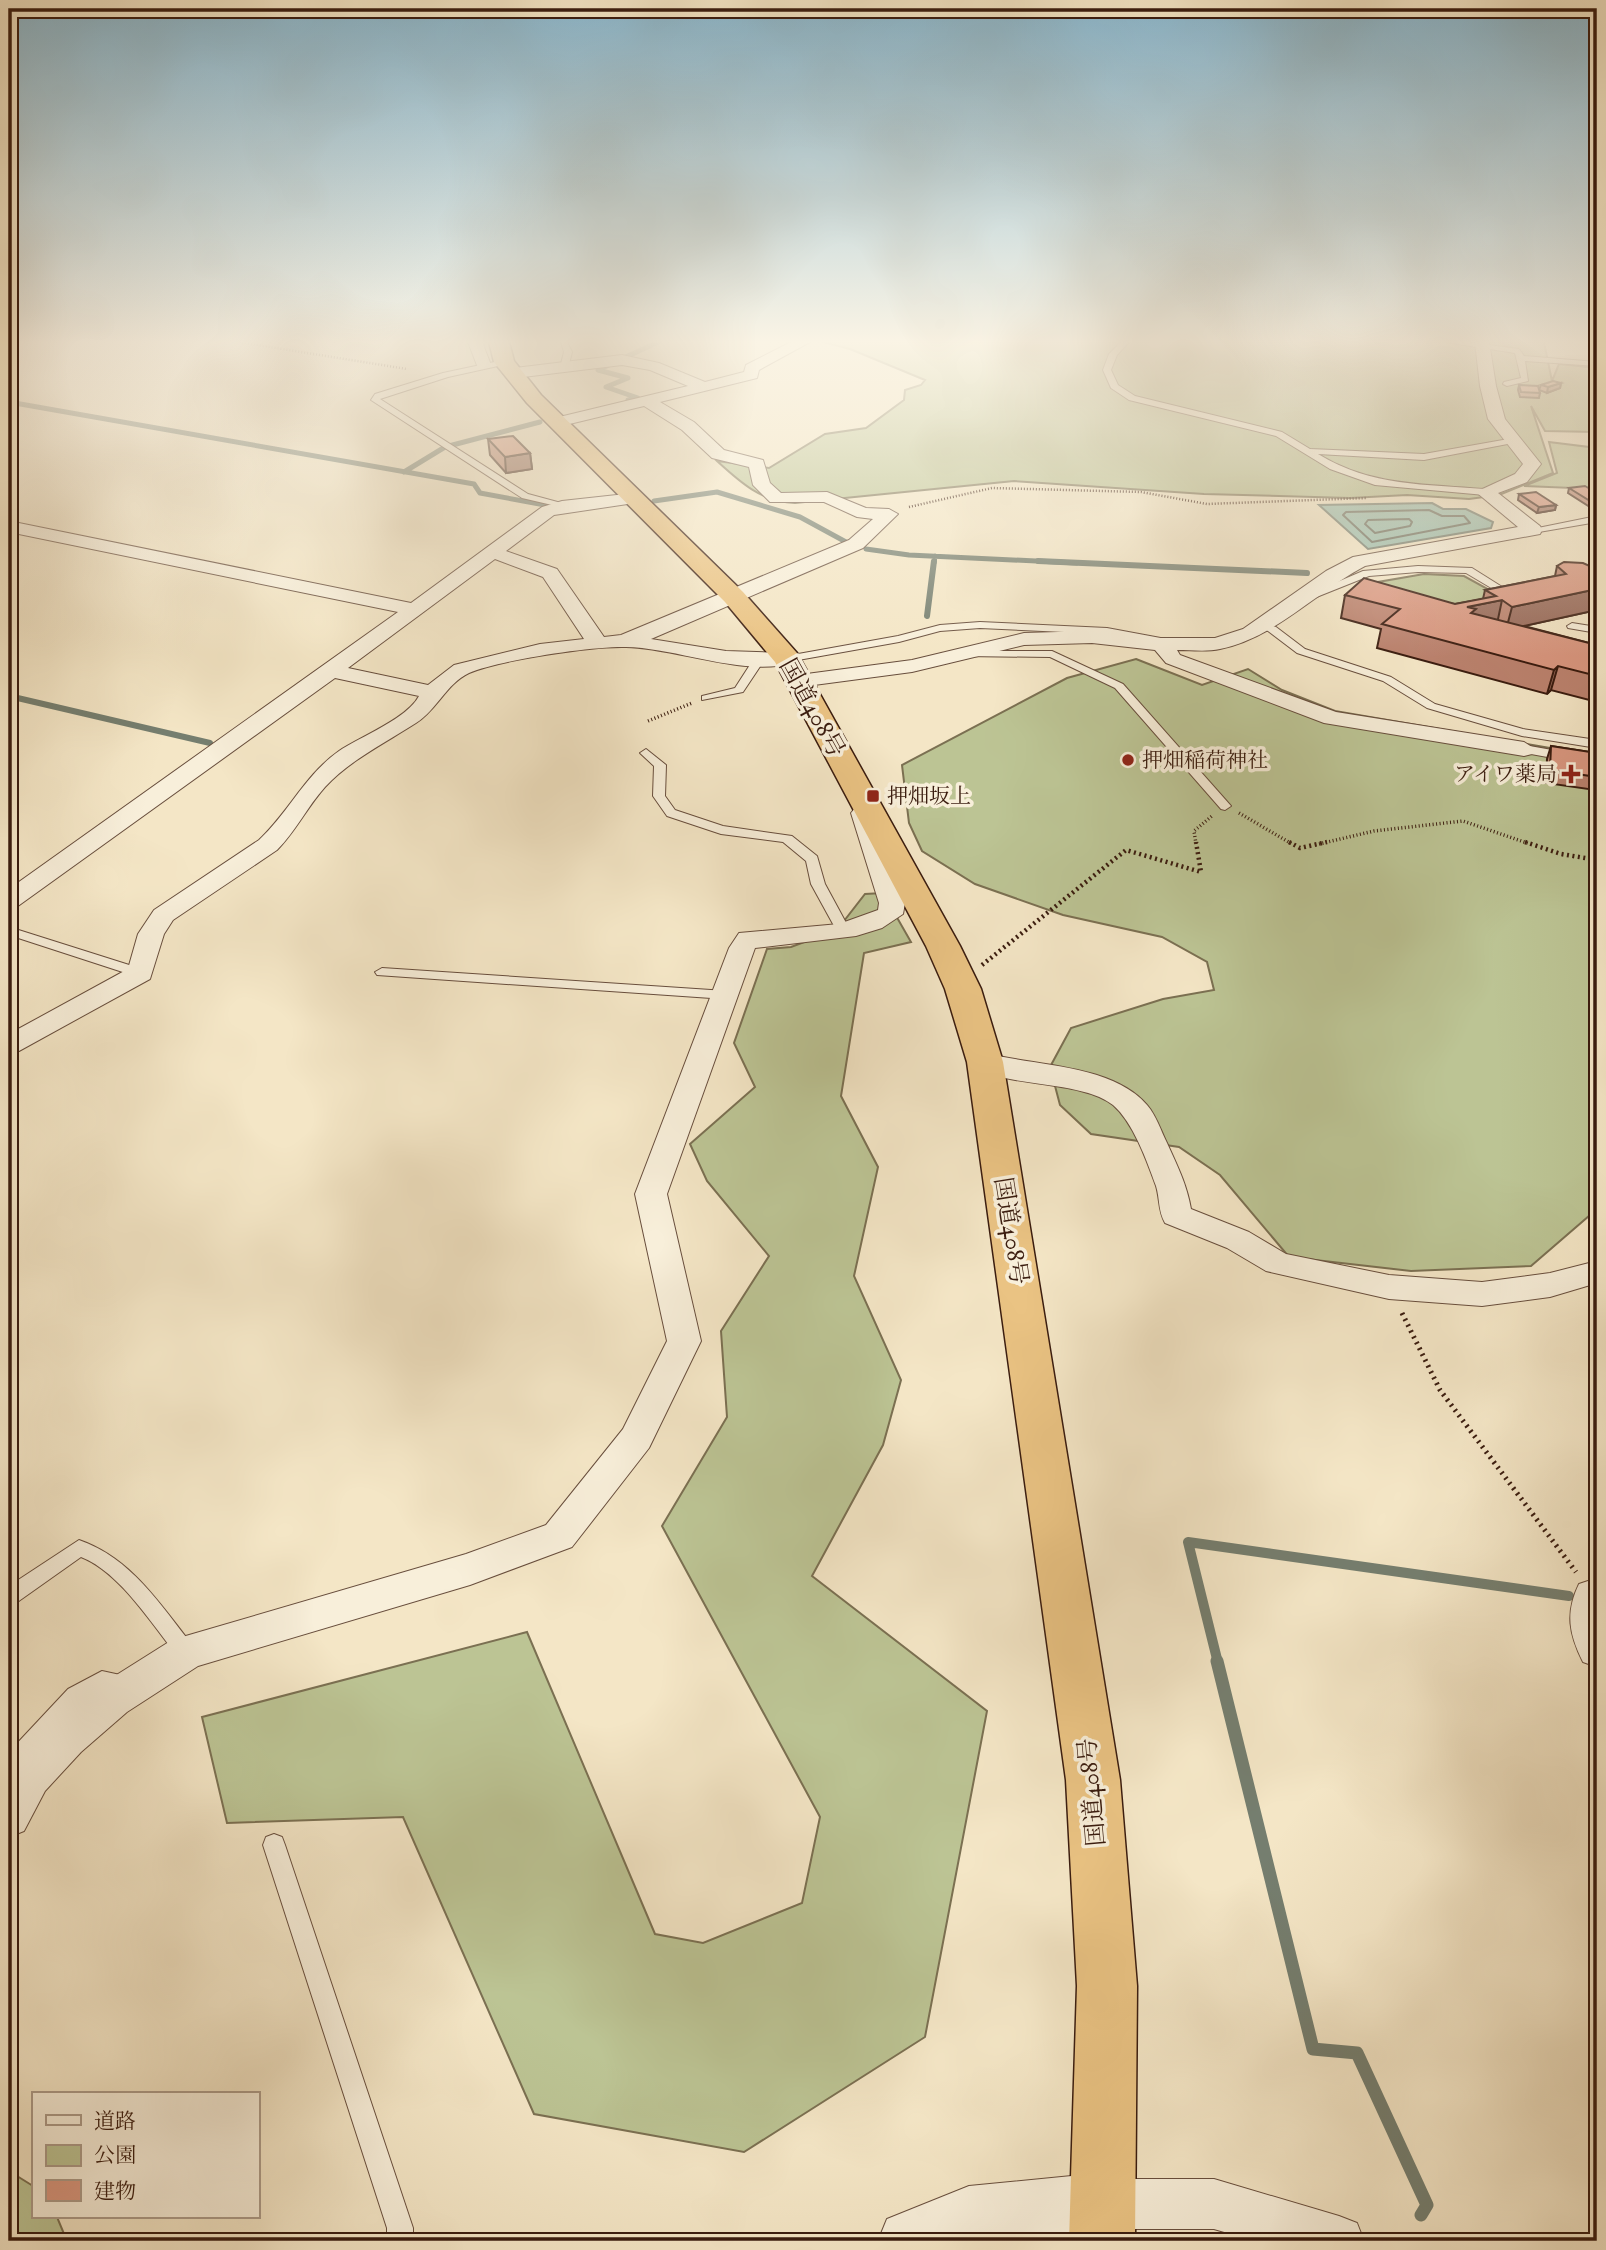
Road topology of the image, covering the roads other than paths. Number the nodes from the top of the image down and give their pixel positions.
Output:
1 (449, 447) edge
2 (583, 447) edge
3 (710, 447) edge
4 (1300, 447) edge
5 (1482, 447) edge
6 (1520, 447) edge
7 (1310, 452) junction
8 (1485, 492) junction
9 (635, 498) junction
10 (562, 506) junction
11 (1597, 519) edge
12 (9, 526) edge
13 (1556, 526) junction
14 (1597, 527) edge
15 (1533, 530) junction
16 (495, 552) junction
17 (1502, 590) edge
18 (734, 597) junction
19 (1299, 599) junction
20 (416, 610) junction
21 (1572, 625) dead end
22 (1262, 626) junction
23 (1597, 630) edge
24 (596, 641) junction
25 (624, 641) junction
26 (1170, 644) junction
27 (965, 654) junction
28 (782, 666) junction
29 (331, 671) junction
30 (432, 692) junction
31 (706, 698) road end
32 (1597, 742) edge
33 (1524, 748) joint
34 (646, 753) dead end
35 (1597, 761) edge
36 (856, 791) junction
37 (1225, 806) road end
38 (9, 901) edge
39 (9, 931) edge
40 (844, 932) junction
41 (382, 972) dead end
42 (140, 973) junction
43 (726, 995) junction
44 (9, 1045) edge
45 (985, 1062) junction
46 (1597, 1272) edge
47 (1595, 1595) edge
48 (9, 1597) edge
49 (1597, 1650) edge
50 (186, 1652) junction
51 (132, 1687) junction
52 (9, 1767) edge
53 (9, 1817) edge
54 (274, 1844) dead end
55 (1102, 2223) edge
56 (400, 2241) edge
57 (909, 2241) edge
58 (1339, 2241) edge

1 - 10 lane
2 - 9 highway, 国道408号
3 - 18 street
4 - 7 lane
5 - 7 lane
6 - 8 street
7 - 8 lane
8 - 15 street
9 - 10 street
9 - 18 highway, 国道408号
10 - 16 street
11 - 13 lane
12 - 20 street
13 - 14 lane
13 - 15 lane
15 - 19 street
16 - 20 street
16 - 24 street
17 - 19 lane
18 - 25 street
18 - 28 highway, 国道408号
19 - 22 street
20 - 29 street
21 - 23 lane
22 - 26 street
22 - 32 lane
24 - 25 street
24 - 30 street
25 - 28 street
26 - 27 street
26 - 28 lane
26 - 33 street
27 - 28 street
27 - 37 lane
28 - 31 lane
28 - 36 highway, 国道408号
29 - 30 street
29 - 38 street
30 - 42 street
33 - 35 lane
34 - 40 lane
36 - 40 street
36 - 45 highway, 国道408号
39 - 42 lane
40 - 43 street
41 - 43 lane
42 - 44 street
43 - 50 street
45 - 46 street
45 - 55 highway, 国道408号
47 - 49 street
48 - 50 lane
50 - 51 street
51 - 52 lane
51 - 53 street
54 - 56 lane
55 - 57 street
55 - 58 street

